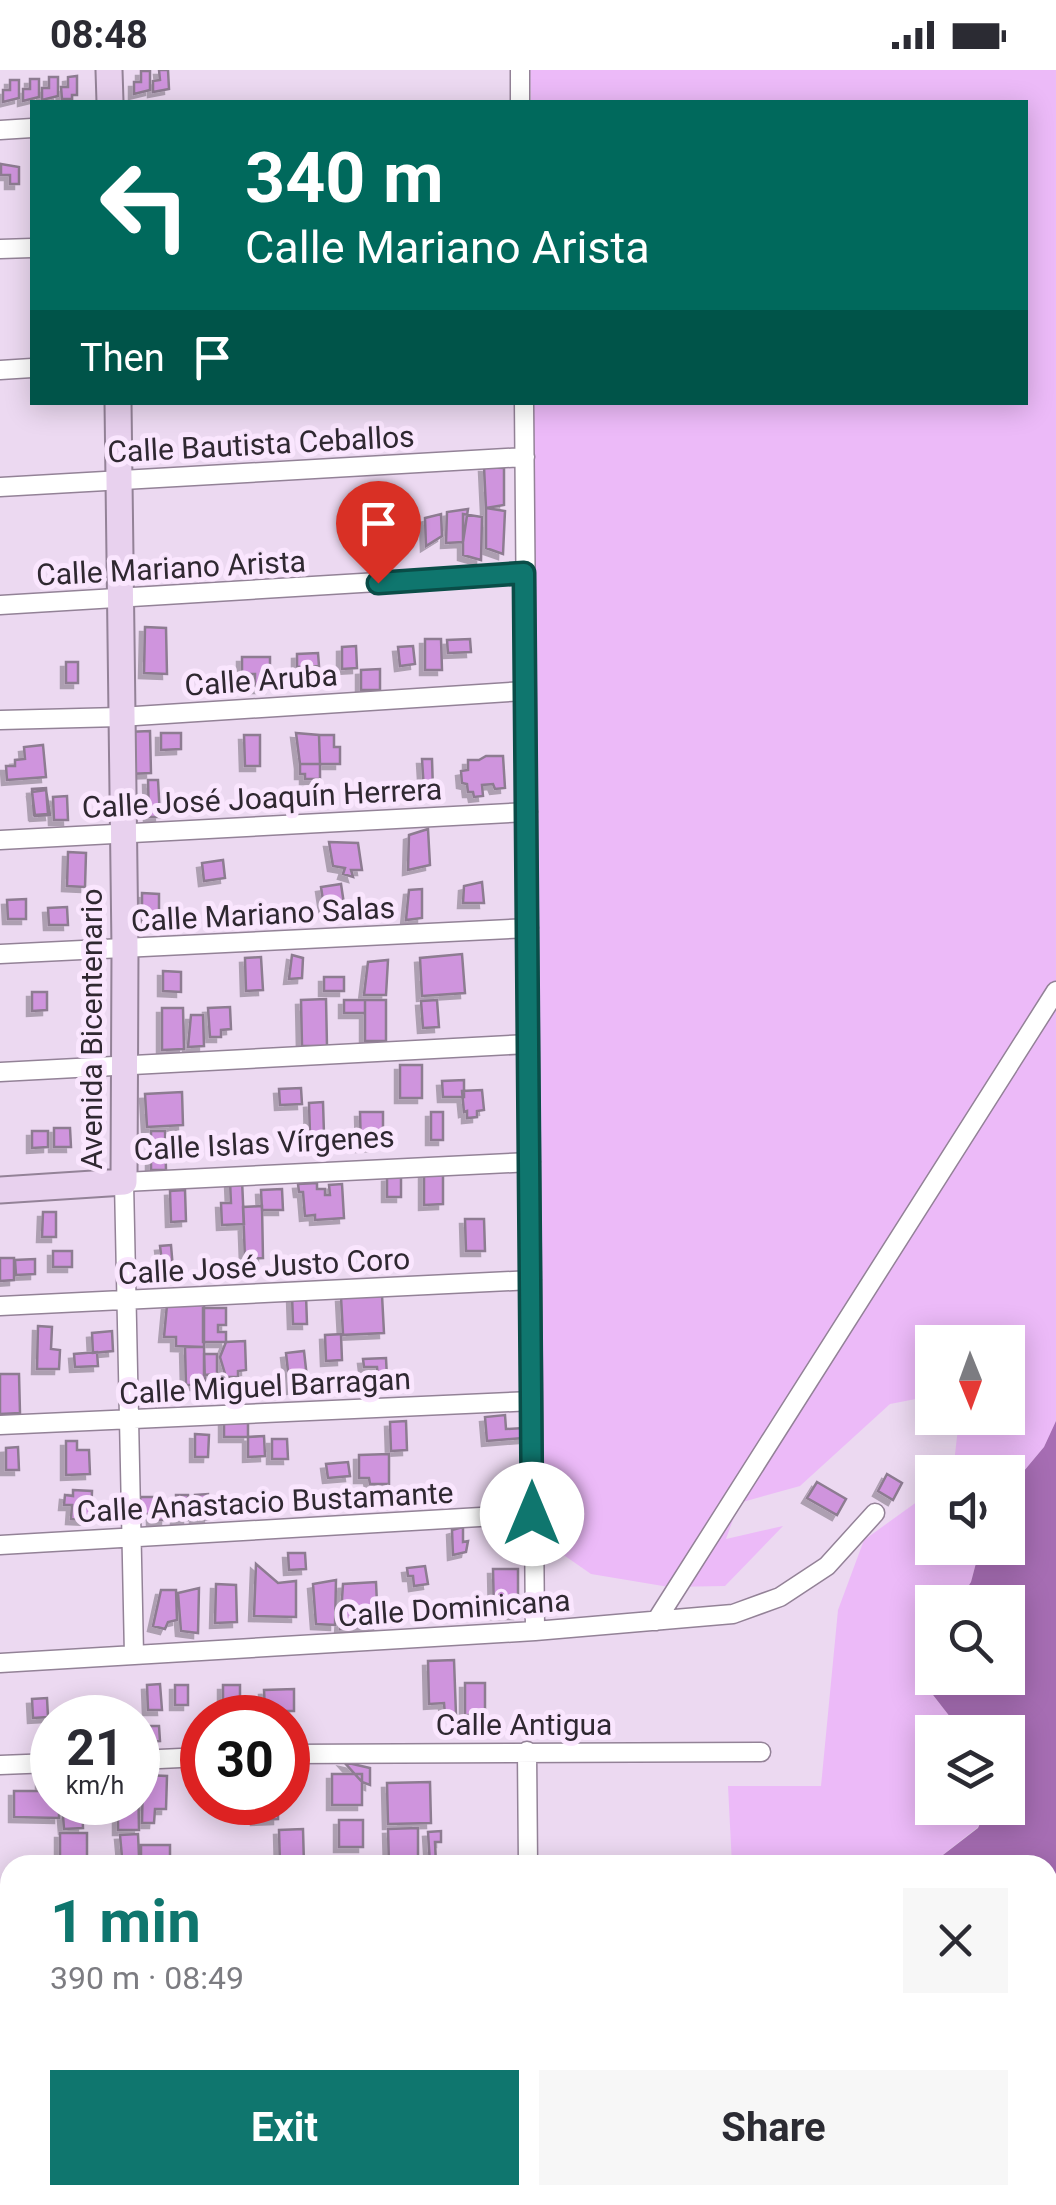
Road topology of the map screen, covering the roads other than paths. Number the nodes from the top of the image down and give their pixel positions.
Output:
1 (109, 70) edge
2 (520, 70) edge
3 (110, 100) edge
4 (518, 100) edge
5 (30, 128) edge
6 (0, 130) edge
7 (0, 248) edge
8 (30, 248) edge
9 (30, 368) edge
10 (0, 370) edge
11 (118, 405) edge
12 (524, 405) edge
13 (525, 457) junction
14 (119, 478) junction
15 (0, 487) edge
16 (524, 573) junction
17 (121, 600) junction
18 (0, 605) edge
19 (526, 691) junction
20 (120, 717) junction
21 (0, 720) edge
22 (528, 812) junction
23 (122, 832) junction
24 (0, 840) edge
25 (529, 928) junction
26 (125, 948) junction
27 (0, 954) edge
28 (1056, 991) edge
29 (529, 1044) junction
30 (123, 1067) junction
31 (0, 1072) edge
32 (531, 1162) junction
33 (124, 1182) junction
34 (0, 1190) edge
35 (532, 1280) junction
36 (124, 1301) junction
37 (0, 1306) edge
38 (533, 1401) junction
39 (128, 1420) junction
40 (0, 1425) edge
41 (875, 1513) dead end
42 (532, 1514) junction
43 (129, 1539) junction
44 (0, 1545) edge
45 (656, 1621) junction
46 (535, 1631) junction
47 (134, 1655) junction
48 (0, 1663) edge
49 (528, 1751) junction
50 (761, 1752) dead end
51 (310, 1754) edge
52 (30, 1764) edge
53 (0, 1765) edge
54 (528, 1855) edge

1 - 3 street
2 - 4 street
5 - 6 street
7 - 8 street
9 - 10 street
11 - 14 street, Avenida Bicentenario
12 - 13 street
13 - 14 street, Calle Bautista Ceballos
13 - 16 street
14 - 15 street, Calle Bautista Ceballos
14 - 17 street, Avenida Bicentenario
16 - 17 street, Calle Mariano Arista
16 - 19 street
17 - 18 street, Calle Mariano Arista
17 - 20 street, Avenida Bicentenario
19 - 20 street, Calle Aruba
19 - 22 street
20 - 21 street, Calle Aruba
20 - 23 street, Avenida Bicentenario
22 - 23 street, Calle José Joaquín Herrera
22 - 25 street
23 - 24 street, Calle José Joaquín Herrera
23 - 26 street, Avenida Bicentenario
25 - 26 street, Calle Mariano Salas
25 - 29 street
26 - 27 street, Calle Mariano Salas
26 - 30 street, Avenida Bicentenario
28 - 45 street
29 - 30 street
29 - 32 street
30 - 31 street
30 - 33 street, Avenida Bicentenario
32 - 33 street, Calle Islas Vírgenes
32 - 35 street
33 - 34 street, Calle Islas Vírgenes
33 - 36 street, Avenida Bicentenario
35 - 36 street, Calle José Justo Coro
35 - 38 street
36 - 37 street, Calle José Justo Coro
36 - 39 street, Avenida Bicentenario
38 - 39 street, Calle Miguel Barragan
38 - 42 street
39 - 40 street, Calle Miguel Barragan
39 - 43 street, Avenida Bicentenario
41 - 45 street, Calle Dominicana
42 - 43 street, Calle Anastacio Bustamante
42 - 46 street
43 - 44 street, Calle Anastacio Bustamante
43 - 47 street, Avenida Bicentenario
45 - 46 street, Calle Dominicana
46 - 47 street, Calle Dominicana
47 - 48 street, Calle Dominicana
49 - 50 street, Calle Antigua
49 - 51 street, Calle Antigua
49 - 54 street
52 - 53 street

